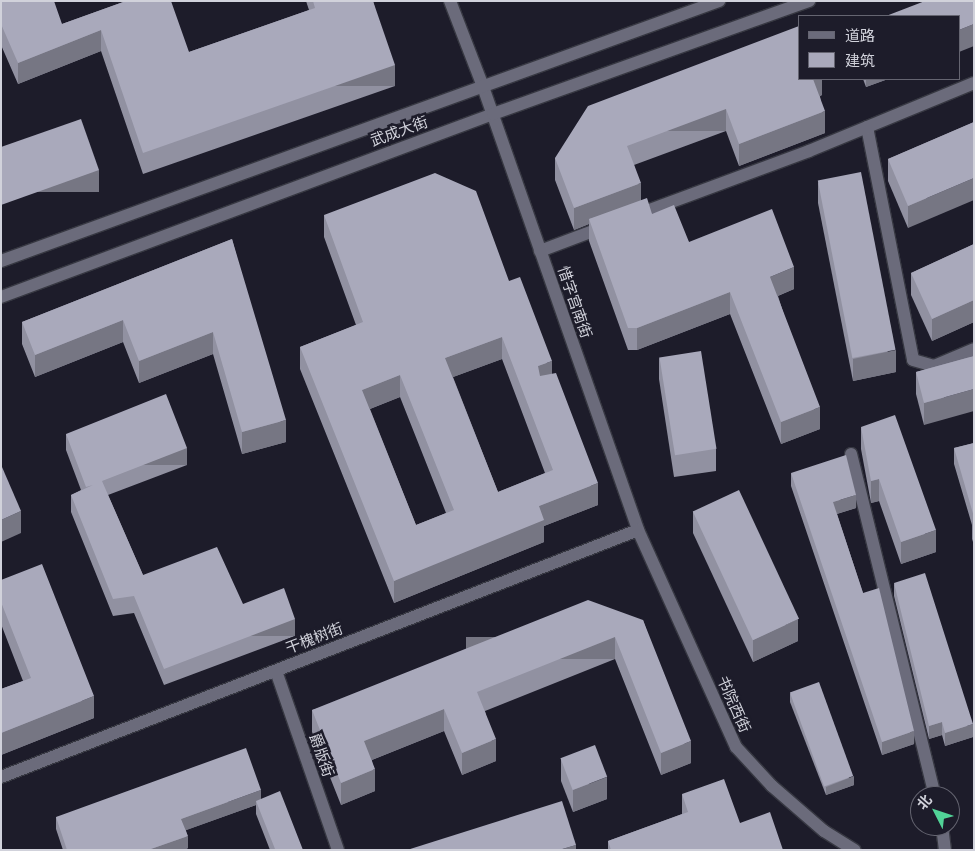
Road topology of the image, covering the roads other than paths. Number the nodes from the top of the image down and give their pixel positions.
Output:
1 (450, 1) edge
2 (719, 1) edge
3 (809, 1) edge
4 (974, 83) edge
5 (482, 84) junction
6 (493, 114) junction
7 (867, 127) junction
8 (540, 251) junction
9 (1, 261) edge
10 (1, 297) edge
11 (974, 349) edge
12 (851, 454) dead end
13 (638, 530) junction
14 (276, 670) junction
15 (1, 777) edge
16 (933, 786) edge
17 (943, 836) edge
18 (338, 850) edge
19 (856, 850) edge
20 (945, 850) edge

1 - 5 street, 惜字宫南街
2 - 5 street, 武成大街
3 - 6 street, 武成大街
4 - 7 street
5 - 6 street, 惜字宫南街
5 - 9 street, 武成大街
6 - 8 street, 惜字宫南街
6 - 10 street, 武成大街
7 - 8 street
7 - 11 street
8 - 13 street, 惜字宫南街
12 - 16 street
13 - 14 street, 干槐树街
13 - 19 street, 书院西街
14 - 15 street, 干槐树街
14 - 18 street, 爵版街
17 - 20 street

